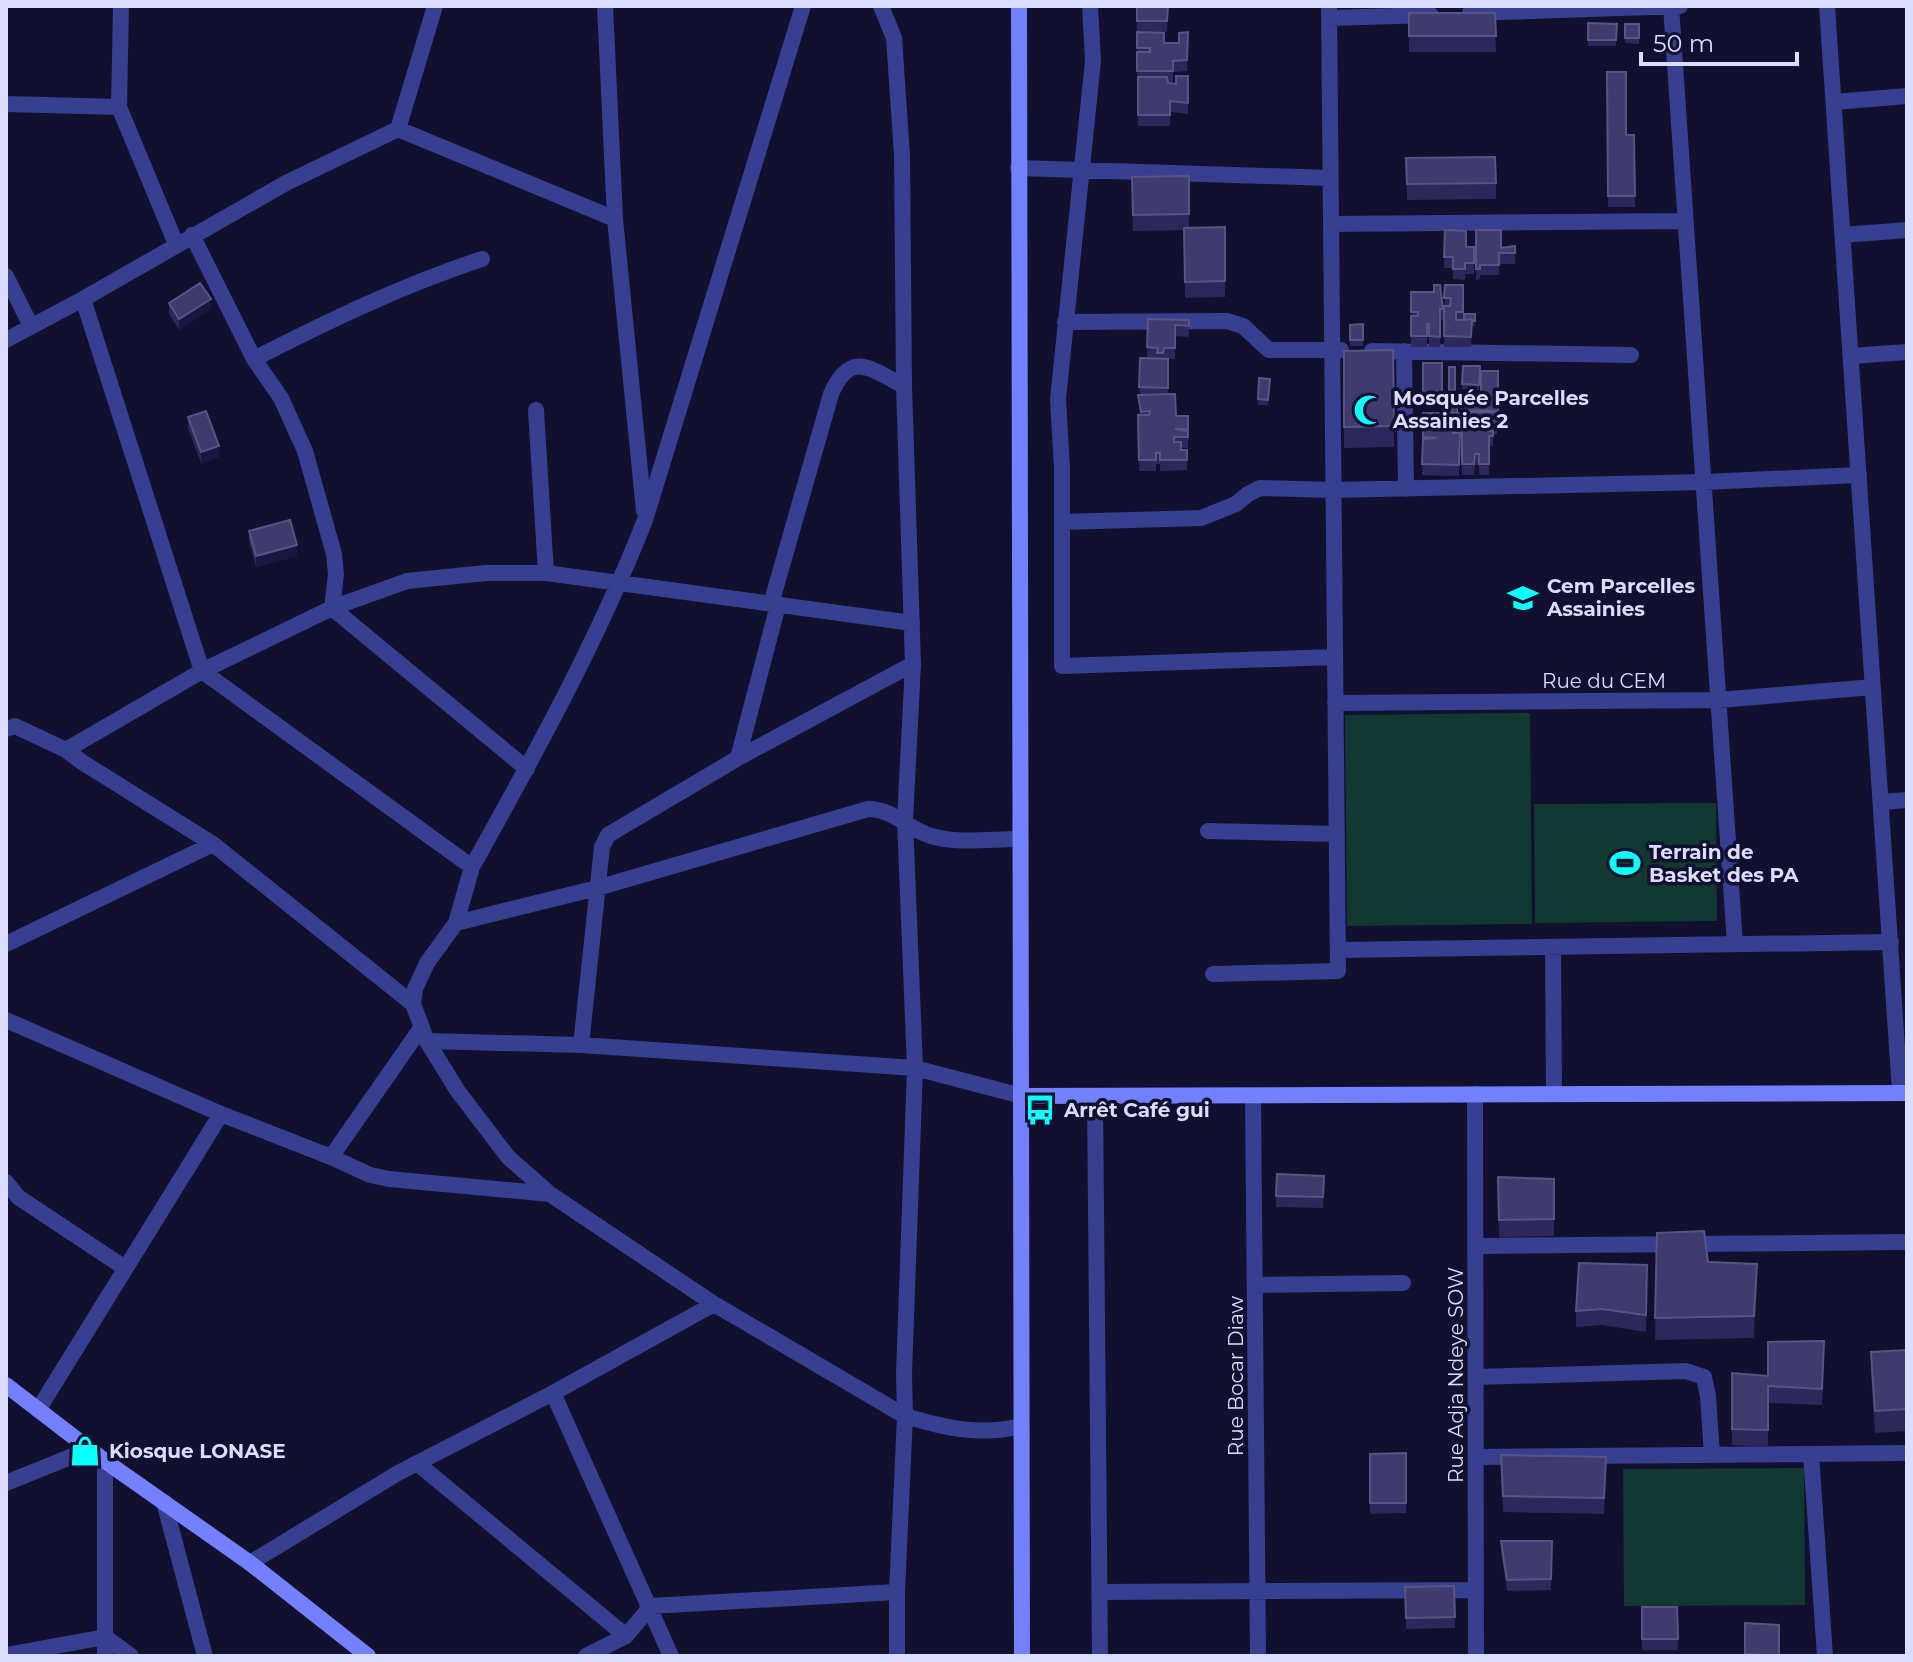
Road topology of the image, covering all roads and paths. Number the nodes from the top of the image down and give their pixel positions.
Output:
1 (121, 6) edge
2 (435, 6) edge
3 (605, 6) edge
4 (803, 6) edge
5 (881, 6) edge
6 (1019, 6) edge
7 (1090, 6) edge
8 (1671, 6) edge
9 (1680, 6) edge
10 (1827, 6) edge
11 (1329, 12) edge
12 (1907, 96) edge
13 (1834, 102) junction
14 (6, 104) edge
15 (119, 107) junction
16 (398, 129) junction
17 (1018, 168) junction
18 (1083, 170) junction
19 (1330, 178) junction
20 (615, 219) junction
21 (1686, 221) junction
22 (1331, 224) junction
23 (1907, 230) edge
24 (192, 235) junction
25 (1843, 235) junction
26 (176, 244) junction
27 (482, 259) dead end
28 (6, 276) edge
29 (83, 299) junction
30 (1065, 322) junction
31 (31, 326) junction
32 (6, 340) edge
33 (1332, 350) junction
34 (1404, 351) junction
35 (1907, 352) edge
36 (1631, 355) dead end
37 (1851, 356) junction
38 (254, 359) junction
39 (904, 386) junction
40 (536, 410) dead end
41 (1859, 475) junction
42 (1704, 482) junction
43 (1406, 489) junction
44 (1333, 490) junction
45 (645, 520) junction
46 (1062, 522) junction
47 (546, 573) junction
48 (620, 583) junction
49 (774, 605) junction
50 (332, 608) junction
51 (912, 623) junction
52 (1335, 657) junction
53 (913, 664) junction
54 (202, 671) junction
55 (1873, 687) junction
56 (1719, 700) junction
57 (1335, 703) junction
58 (9, 725) edge
59 (66, 750) junction
60 (738, 758) junction
61 (527, 769) junction
62 (1907, 800) edge
63 (1881, 802) junction
64 (905, 820) junction
65 (1208, 831) dead end
66 (1337, 834) junction
67 (1019, 839) junction
68 (213, 844) junction
69 (472, 867) junction
70 (597, 888) junction
71 (456, 923) junction
72 (1891, 942) junction
73 (6, 944) edge
74 (1735, 944) junction
75 (1553, 947) junction
76 (1338, 950) junction
77 (1213, 974) dead end
78 (413, 1004) junction
79 (6, 1020) edge
80 (424, 1034) junction
81 (581, 1045) junction
82 (915, 1068) junction
83 (1904, 1092) edge
84 (1475, 1094) junction
85 (1554, 1094) junction
86 (1022, 1096) junction
87 (1095, 1096) junction
88 (1253, 1096) junction
89 (221, 1114) junction
90 (331, 1157) junction
91 (6, 1182) edge
92 (550, 1194) junction
93 (12, 1199) edge
94 (1907, 1242) edge
95 (1476, 1246) junction
96 (125, 1268) junction
97 (1403, 1283) dead end
98 (1255, 1285) junction
99 (714, 1304) junction
100 (1476, 1377) junction
101 (6, 1385) edge
102 (553, 1393) junction
103 (38, 1410) junction
104 (905, 1416) junction
105 (1021, 1426) junction
106 (90, 1449) junction
107 (1907, 1453) edge
108 (1811, 1454) junction
109 (1712, 1455) junction
110 (1476, 1457) junction
111 (105, 1461) junction
112 (417, 1463) junction
113 (6, 1483) edge
114 (164, 1502) junction
115 (250, 1563) junction
116 (1476, 1590) junction
117 (1257, 1591) junction
118 (897, 1592) junction
119 (1099, 1592) junction
120 (651, 1606) junction
121 (626, 1636) junction
122 (105, 1637) junction
123 (6, 1655) edge
124 (105, 1656) edge
125 (131, 1656) edge
126 (205, 1656) edge
127 (368, 1656) edge
128 (586, 1656) edge
129 (671, 1656) edge
130 (897, 1656) edge
131 (1022, 1656) edge
132 (1100, 1656) edge
133 (1258, 1656) edge
134 (1476, 1656) edge
135 (1825, 1656) edge

1 - 15 street
2 - 16 street
3 - 20 street
4 - 45 street
5 - 39 street
6 - 17 street
7 - 18 street
8 - 9 street
8 - 11 street
8 - 21 street
10 - 13 street
11 - 19 street
12 - 13 street
13 - 25 street
14 - 15 street
15 - 26 street
16 - 20 street
16 - 24 street
17 - 18 street
17 - 67 street
18 - 19 street
18 - 30 street
19 - 22 street
20 - 45 street
21 - 22 street
21 - 42 street
22 - 33 street
23 - 25 street
24 - 26 street
24 - 38 street
25 - 37 street
26 - 29 street
27 - 38 street
28 - 31 street
29 - 31 street
29 - 54 street
30 - 33 street
30 - 46 street
31 - 32 street
33 - 34 street
33 - 44 street
34 - 36 street
34 - 43 street
35 - 37 street
37 - 41 street
38 - 50 street
39 - 49 street
39 - 51 street
40 - 47 street
41 - 42 street
41 - 55 street
42 - 43 street
42 - 56 street
43 - 44 street
44 - 46 street
44 - 52 street
45 - 48 street
46 - 52 street
47 - 48 street
47 - 50 street
48 - 49 street
48 - 61 street
49 - 51 street
49 - 60 street
50 - 54 street
50 - 61 street
51 - 53 street
52 - 57 street
53 - 60 street
53 - 64 street
54 - 59 street
54 - 69 street
55 - 56 street, Rue du CEM
55 - 63 street
56 - 57 street, Rue du CEM
56 - 74 street
57 - 66 street
58 - 59 street
59 - 68 street
60 - 70 street
61 - 69 street
62 - 63 street
63 - 72 street
64 - 67 street
64 - 70 street
64 - 82 street
65 - 66 street
66 - 76 street
67 - 86 street
68 - 73 street
68 - 78 street
69 - 71 street
70 - 71 street
70 - 81 street
71 - 78 street
72 - 74 street
72 - 83 street
74 - 75 street
75 - 76 street
75 - 85 street
76 - 77 street
78 - 80 street
79 - 89 street
80 - 81 street
80 - 90 street
80 - 92 street
81 - 82 street
82 - 86 street
82 - 104 street
83 - 85 street
84 - 85 street
84 - 88 street
84 - 95 street, Rue Adja Ndeye SOW
86 - 87 street
86 - 105 street
87 - 88 street
87 - 119 street
88 - 98 street, Rue Bocar Diaw
89 - 90 street
89 - 96 street
90 - 92 street
91 - 93 street
92 - 99 street
93 - 96 street
94 - 95 street
95 - 100 street, Rue Adja Ndeye SOW
96 - 103 street
97 - 98 street
98 - 117 street, Rue Bocar Diaw
99 - 102 street
99 - 104 street
100 - 109 street
100 - 110 street, Rue Adja Ndeye SOW
101 - 103 street
102 - 112 street
102 - 120 street
103 - 106 street
104 - 105 street
104 - 118 street
105 - 131 street
106 - 111 street
106 - 113 street
107 - 108 street
108 - 109 street
108 - 135 street
109 - 110 street
110 - 116 street, Rue Adja Ndeye SOW
111 - 114 street
111 - 122 street
112 - 115 street
112 - 121 street
114 - 115 street
114 - 126 street
115 - 127 street
116 - 117 street
116 - 134 street, Rue Adja Ndeye SOW
117 - 119 street
117 - 133 street, Rue Bocar Diaw
118 - 120 street
118 - 130 street
119 - 132 street
120 - 121 street
120 - 129 street
121 - 128 street
122 - 123 street
122 - 124 street
122 - 125 street

